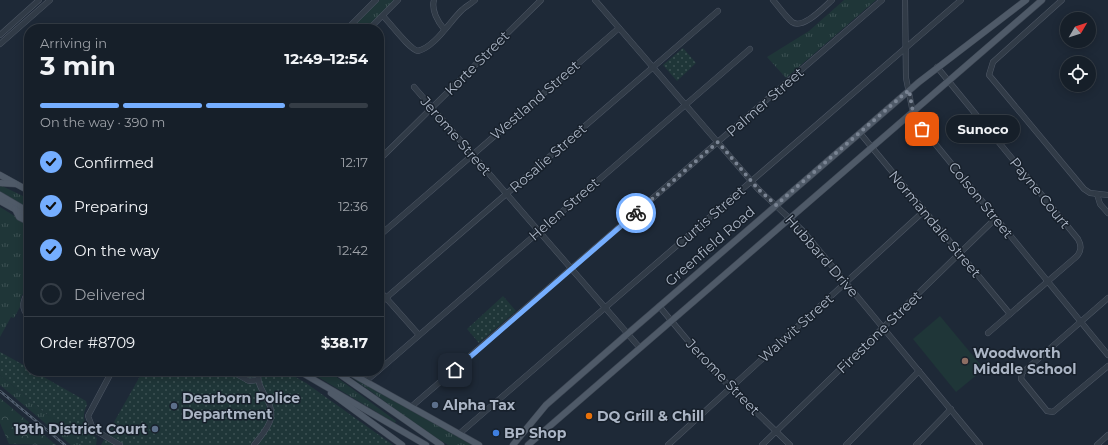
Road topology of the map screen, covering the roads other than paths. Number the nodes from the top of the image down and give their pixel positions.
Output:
1 (39, 0) edge
2 (50, 0) edge
3 (376, 0) edge
4 (398, 0) edge
5 (434, 0) edge
6 (474, 0) edge
7 (541, 0) edge
8 (595, 0) edge
9 (773, 0) edge
10 (832, 0) edge
11 (882, 0) edge
12 (905, 0) edge
13 (961, 0) edge
14 (1026, 0) edge
15 (1042, 0) edge
16 (1062, 0) edge
17 (718, 11) dead end
18 (383, 16) junction
19 (352, 24) edge
20 (374, 24) edge
21 (619, 28) junction
22 (444, 29) junction
23 (0, 35) edge
24 (0, 44) edge
25 (906, 48) junction
26 (750, 49) dead end
27 (654, 67) junction
28 (937, 67) junction
29 (948, 81) junction
30 (414, 87) dead end
31 (909, 90) junction
32 (685, 105) junction
33 (432, 107) junction
34 (912, 113) junction
35 (860, 133) junction
36 (718, 142) junction
37 (872, 148) junction
38 (473, 154) junction
39 (384, 155) edge
40 (0, 175) edge
41 (752, 181) junction
42 (0, 184) edge
43 (19, 186) junction
44 (24, 186) edge
45 (24, 188) edge
46 (507, 194) junction
47 (1098, 194) junction
48 (0, 195) edge
49 (1108, 195) edge
50 (0, 200) edge
51 (776, 205) junction
52 (15, 209) junction
53 (24, 209) edge
54 (924, 211) junction
55 (1108, 213) edge
56 (24, 214) edge
57 (790, 218) junction
58 (996, 218) junction
59 (24, 220) edge
60 (539, 231) junction
61 (384, 232) edge
62 (960, 253) junction
63 (572, 269) junction
64 (1048, 281) junction
65 (846, 283) junction
66 (384, 296) edge
67 (386, 298) junction
68 (1108, 298) edge
69 (24, 300) edge
70 (659, 306) junction
71 (605, 308) junction
72 (24, 310) edge
73 (1010, 314) junction
74 (672, 321) junction
75 (1081, 322) junction
76 (883, 328) junction
77 (627, 333) junction
78 (988, 333) dead end
79 (419, 336) junction
80 (640, 348) junction
81 (1108, 355) edge
82 (384, 365) edge
83 (1108, 366) edge
84 (919, 371) junction
85 (109, 376) edge
86 (240, 376) edge
87 (258, 376) edge
88 (307, 376) edge
89 (308, 376) edge
90 (342, 376) edge
91 (356, 376) edge
92 (371, 376) edge
93 (257, 380) junction
94 (366, 381) junction
95 (731, 387) junction
96 (411, 407) junction
97 (951, 409) junction
98 (523, 431) junction
99 (776, 431) junction
100 (459, 434) junction
101 (1108, 435) edge
102 (120, 445) edge
103 (254, 445) edge
104 (402, 445) edge
105 (426, 445) edge
106 (441, 445) edge
107 (479, 445) edge
108 (513, 445) edge
109 (529, 445) edge
110 (668, 445) edge
111 (762, 445) edge
112 (790, 445) edge
113 (846, 445) edge
114 (916, 445) edge
115 (980, 445) edge
116 (1097, 445) edge

1 - 23 street
2 - 24 street
3 - 19 street
4 - 18 street
5 - 22 street
6 - 22 street
7 - 33 street, Korte Street
8 - 21 street, Hubbard Drive
9 - 10 street
11 - 36 street, Palmer Street
12 - 25 street, Colson Street
13 - 25 street, Curtis Street
14 - 28 main road, Greenfield Road
15 - 29 main road
16 - 47 street
17 - 27 street, Rosalie Street
18 - 20 street
18 - 22 street
21 - 27 street, Hubbard Drive
21 - 38 street, Westland Street
25 - 31 street, Colson Street
25 - 41 street, Curtis Street
26 - 32 street, Helen Street
27 - 32 street, Hubbard Drive
27 - 46 street, Rosalie Street
28 - 29 street, Payne Court
28 - 31 main road, Greenfield Road
29 - 34 main road
29 - 64 street, Payne Court
30 - 33 street, Jerome Street
31 - 34 street, Colson Street
31 - 35 main road, Greenfield Road
32 - 36 street, Hubbard Drive
32 - 60 street, Helen Street
33 - 38 street, Jerome Street
33 - 39 street, Korte Street
34 - 37 main road
34 - 58 street, Colson Street
35 - 37 street, Normandale Street
35 - 51 main road, Greenfield Road
36 - 41 street, Hubbard Drive
36 - 63 street, Palmer Street
37 - 54 street, Normandale Street
37 - 57 main road
38 - 46 street, Jerome Street
38 - 61 street, Westland Street
40 - 43 main road
41 - 51 street, Hubbard Drive
41 - 71 street, Curtis Street
42 - 43 main road
43 - 44 main road
43 - 45 main road
46 - 60 street, Jerome Street
46 - 67 street, Rosalie Street
47 - 49 street
47 - 55 street
48 - 53 main road
50 - 52 main road
51 - 57 street, Hubbard Drive
51 - 70 main road, Greenfield Road
52 - 56 main road
52 - 59 main road
54 - 62 street, Normandale Street
54 - 65 street, Walwit Street
57 - 65 street, Hubbard Drive
57 - 74 main road
58 - 62 street, Firestone Street
58 - 64 street, Colson Street
60 - 63 street, Jerome Street
60 - 79 street, Helen Street
62 - 73 street, Normandale Street
62 - 76 street, Firestone Street
63 - 71 street, Jerome Street
63 - 96 street, Palmer Street
64 - 73 street
64 - 75 street, Colson Street
65 - 76 street, Hubbard Drive
65 - 95 street, Walwit Street
66 - 67 street
67 - 79 street
68 - 75 street
69 - 72 street
70 - 74 street, Jerome Street
70 - 77 main road, Greenfield Road
71 - 77 street, Jerome Street
71 - 100 street, Curtis Street
73 - 78 street
74 - 80 main road
74 - 95 street, Jerome Street
75 - 81 street, Colson Street
75 - 83 street
76 - 84 street, Hubbard Drive
76 - 99 street, Firestone Street
77 - 80 street, Jerome Street
77 - 98 main road, Greenfield Road
79 - 82 street, Helen Street
80 - 109 main road
84 - 97 street, Hubbard Drive
84 - 113 street
85 - 102 street
86 - 93 street
87 - 93 street
88 - 104 main road
89 - 105 main road
90 - 106 main road
91 - 94 main road
92 - 94 street, Helen Street
93 - 103 street
94 - 96 main road
95 - 99 street, Jerome Street
95 - 110 street, Walwit Street
96 - 100 main road
97 - 114 street
97 - 115 street, Hubbard Drive
98 - 108 main road, Greenfield Road
98 - 109 main road
99 - 111 street, Firestone Street
99 - 112 street, Jerome Street
100 - 107 main road
101 - 116 street

